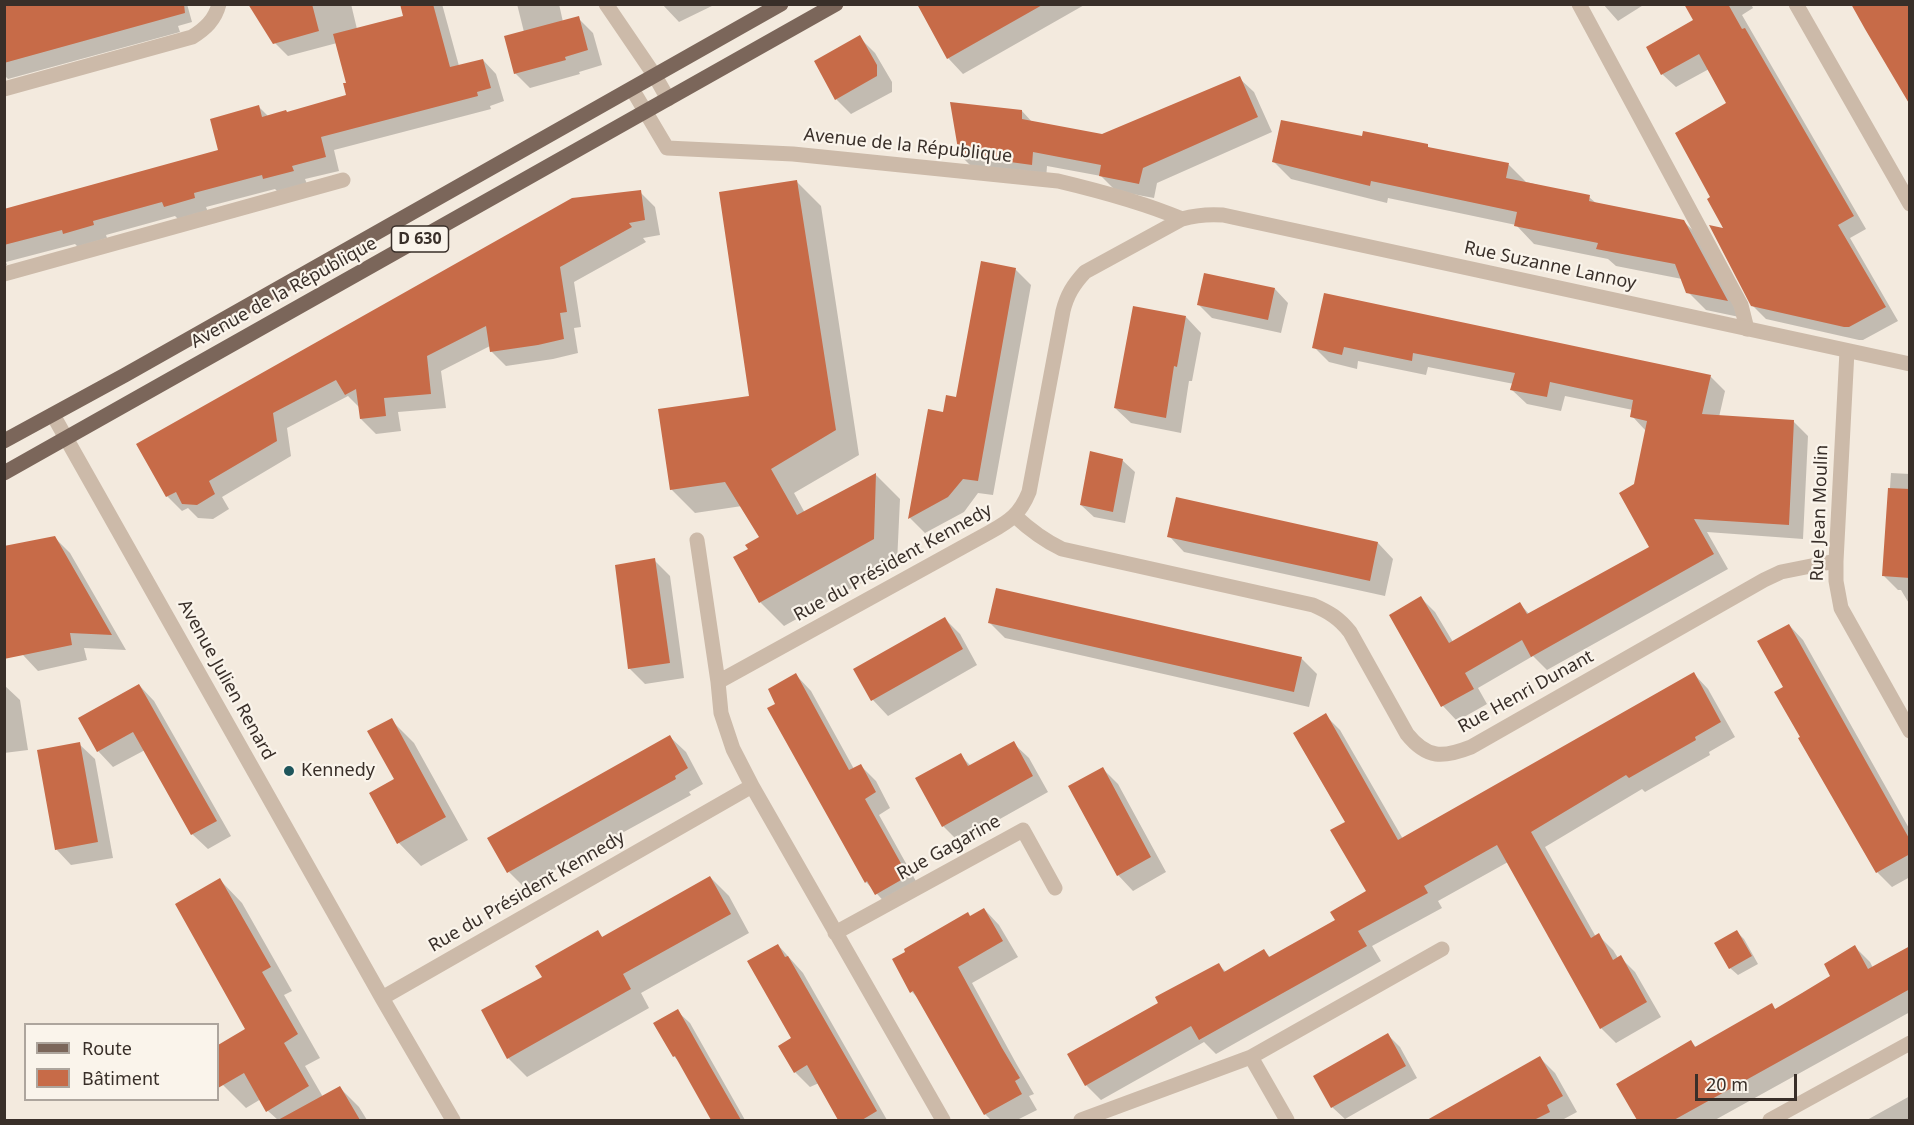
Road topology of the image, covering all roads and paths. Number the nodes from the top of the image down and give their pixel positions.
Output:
1 (219, 4) edge
2 (606, 4) edge
3 (781, 4) edge
4 (836, 4) edge
5 (1579, 4) edge
6 (1796, 4) edge
7 (655, 76) junction
8 (4, 89) edge
9 (632, 89) junction
10 (668, 99) junction
11 (645, 112) junction
12 (342, 180) dead end
13 (1908, 198) edge
14 (1182, 219) junction
15 (4, 274) edge
16 (1747, 329) junction
17 (1847, 351) junction
18 (1910, 364) edge
19 (53, 415) junction
20 (66, 438) junction
21 (4, 441) edge
22 (4, 473) edge
23 (1015, 516) junction
24 (698, 540) dead end
25 (1836, 561) junction
26 (718, 682) junction
27 (1910, 731) edge
28 (752, 786) junction
29 (1055, 888) dead end
30 (835, 933) junction
31 (1442, 949) dead end
32 (382, 998) junction
33 (1910, 1043) edge
34 (1251, 1057) junction
35 (453, 1120) edge
36 (943, 1120) edge
37 (1081, 1120) edge
38 (1287, 1120) edge
39 (1770, 1120) edge

1 - 8 street
2 - 7 street
3 - 7 main road, Avenue de la République / D 630
4 - 10 main road, Avenue de la République / D 630
5 - 16 street
6 - 13 street
7 - 9 main road, Avenue de la République / D 630
7 - 10 street
9 - 11 street, Avenue de la République
9 - 19 main road, Avenue de la République / D 630
10 - 11 main road, Avenue de la République / D 630
11 - 14 street, Avenue de la République
11 - 20 main road, Avenue de la République / D 630
12 - 15 street
14 - 16 street, Rue Suzanne Lannoy
14 - 23 street, Rue du Président Kennedy
16 - 17 street, Rue Suzanne Lannoy
17 - 18 street, Rue Suzanne Lannoy
17 - 25 street, Rue Jean Moulin
19 - 20 street, Avenue Julien Renard
19 - 21 main road, Avenue de la République / D 630
20 - 22 main road, Avenue de la République / D 630
20 - 32 street, Avenue Julien Renard
23 - 25 street, Rue Henri Dunant
23 - 26 street, Rue du Président Kennedy
24 - 26 street
25 - 27 street, Rue Jean Moulin
26 - 28 street
28 - 30 street
28 - 32 street, Rue du Président Kennedy
29 - 30 street, Rue Gagarine
30 - 36 street
31 - 34 street
32 - 35 street, Avenue Julien Renard
33 - 39 street
34 - 37 street
34 - 38 street

